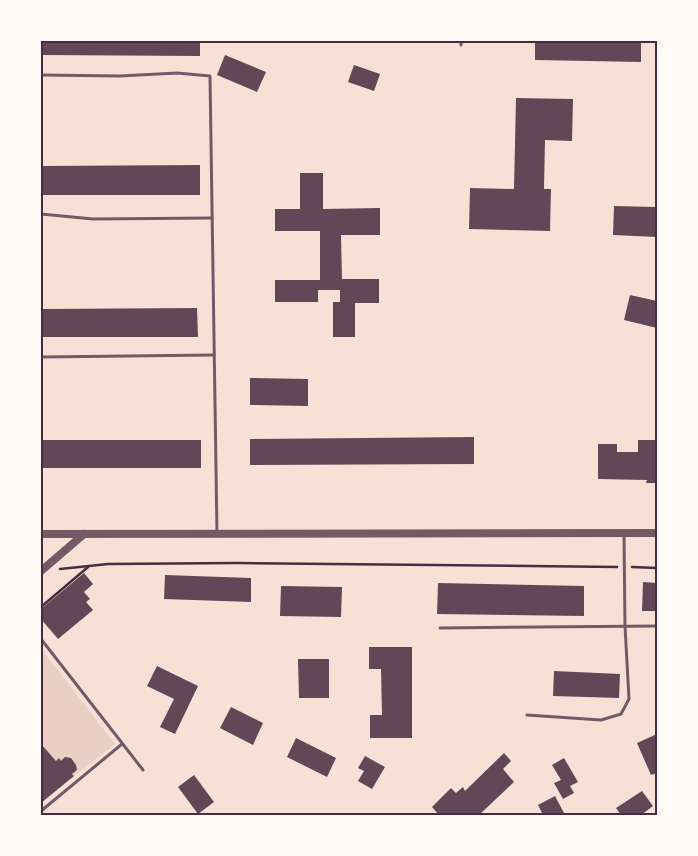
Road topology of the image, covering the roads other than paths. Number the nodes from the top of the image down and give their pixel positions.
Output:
1 (41, 75) edge
2 (41, 214) edge
3 (212, 218) junction
4 (214, 355) junction
5 (41, 356) edge
6 (624, 533) junction
7 (657, 533) edge
8 (41, 534) edge
9 (84, 534) junction
10 (217, 534) junction
11 (41, 571) edge
12 (625, 626) junction
13 (657, 626) edge
14 (440, 628) dead end
15 (41, 639) edge
16 (527, 715) dead end
17 (122, 744) junction
18 (143, 770) dead end
19 (41, 811) edge

1 - 3 lane
2 - 3 lane
3 - 4 lane
4 - 5 lane
4 - 10 lane
6 - 7 street
6 - 10 street
6 - 12 lane
8 - 9 street
9 - 10 street
9 - 11 street
12 - 13 lane
12 - 14 lane
12 - 16 lane
15 - 17 lane
17 - 18 lane
17 - 19 lane

